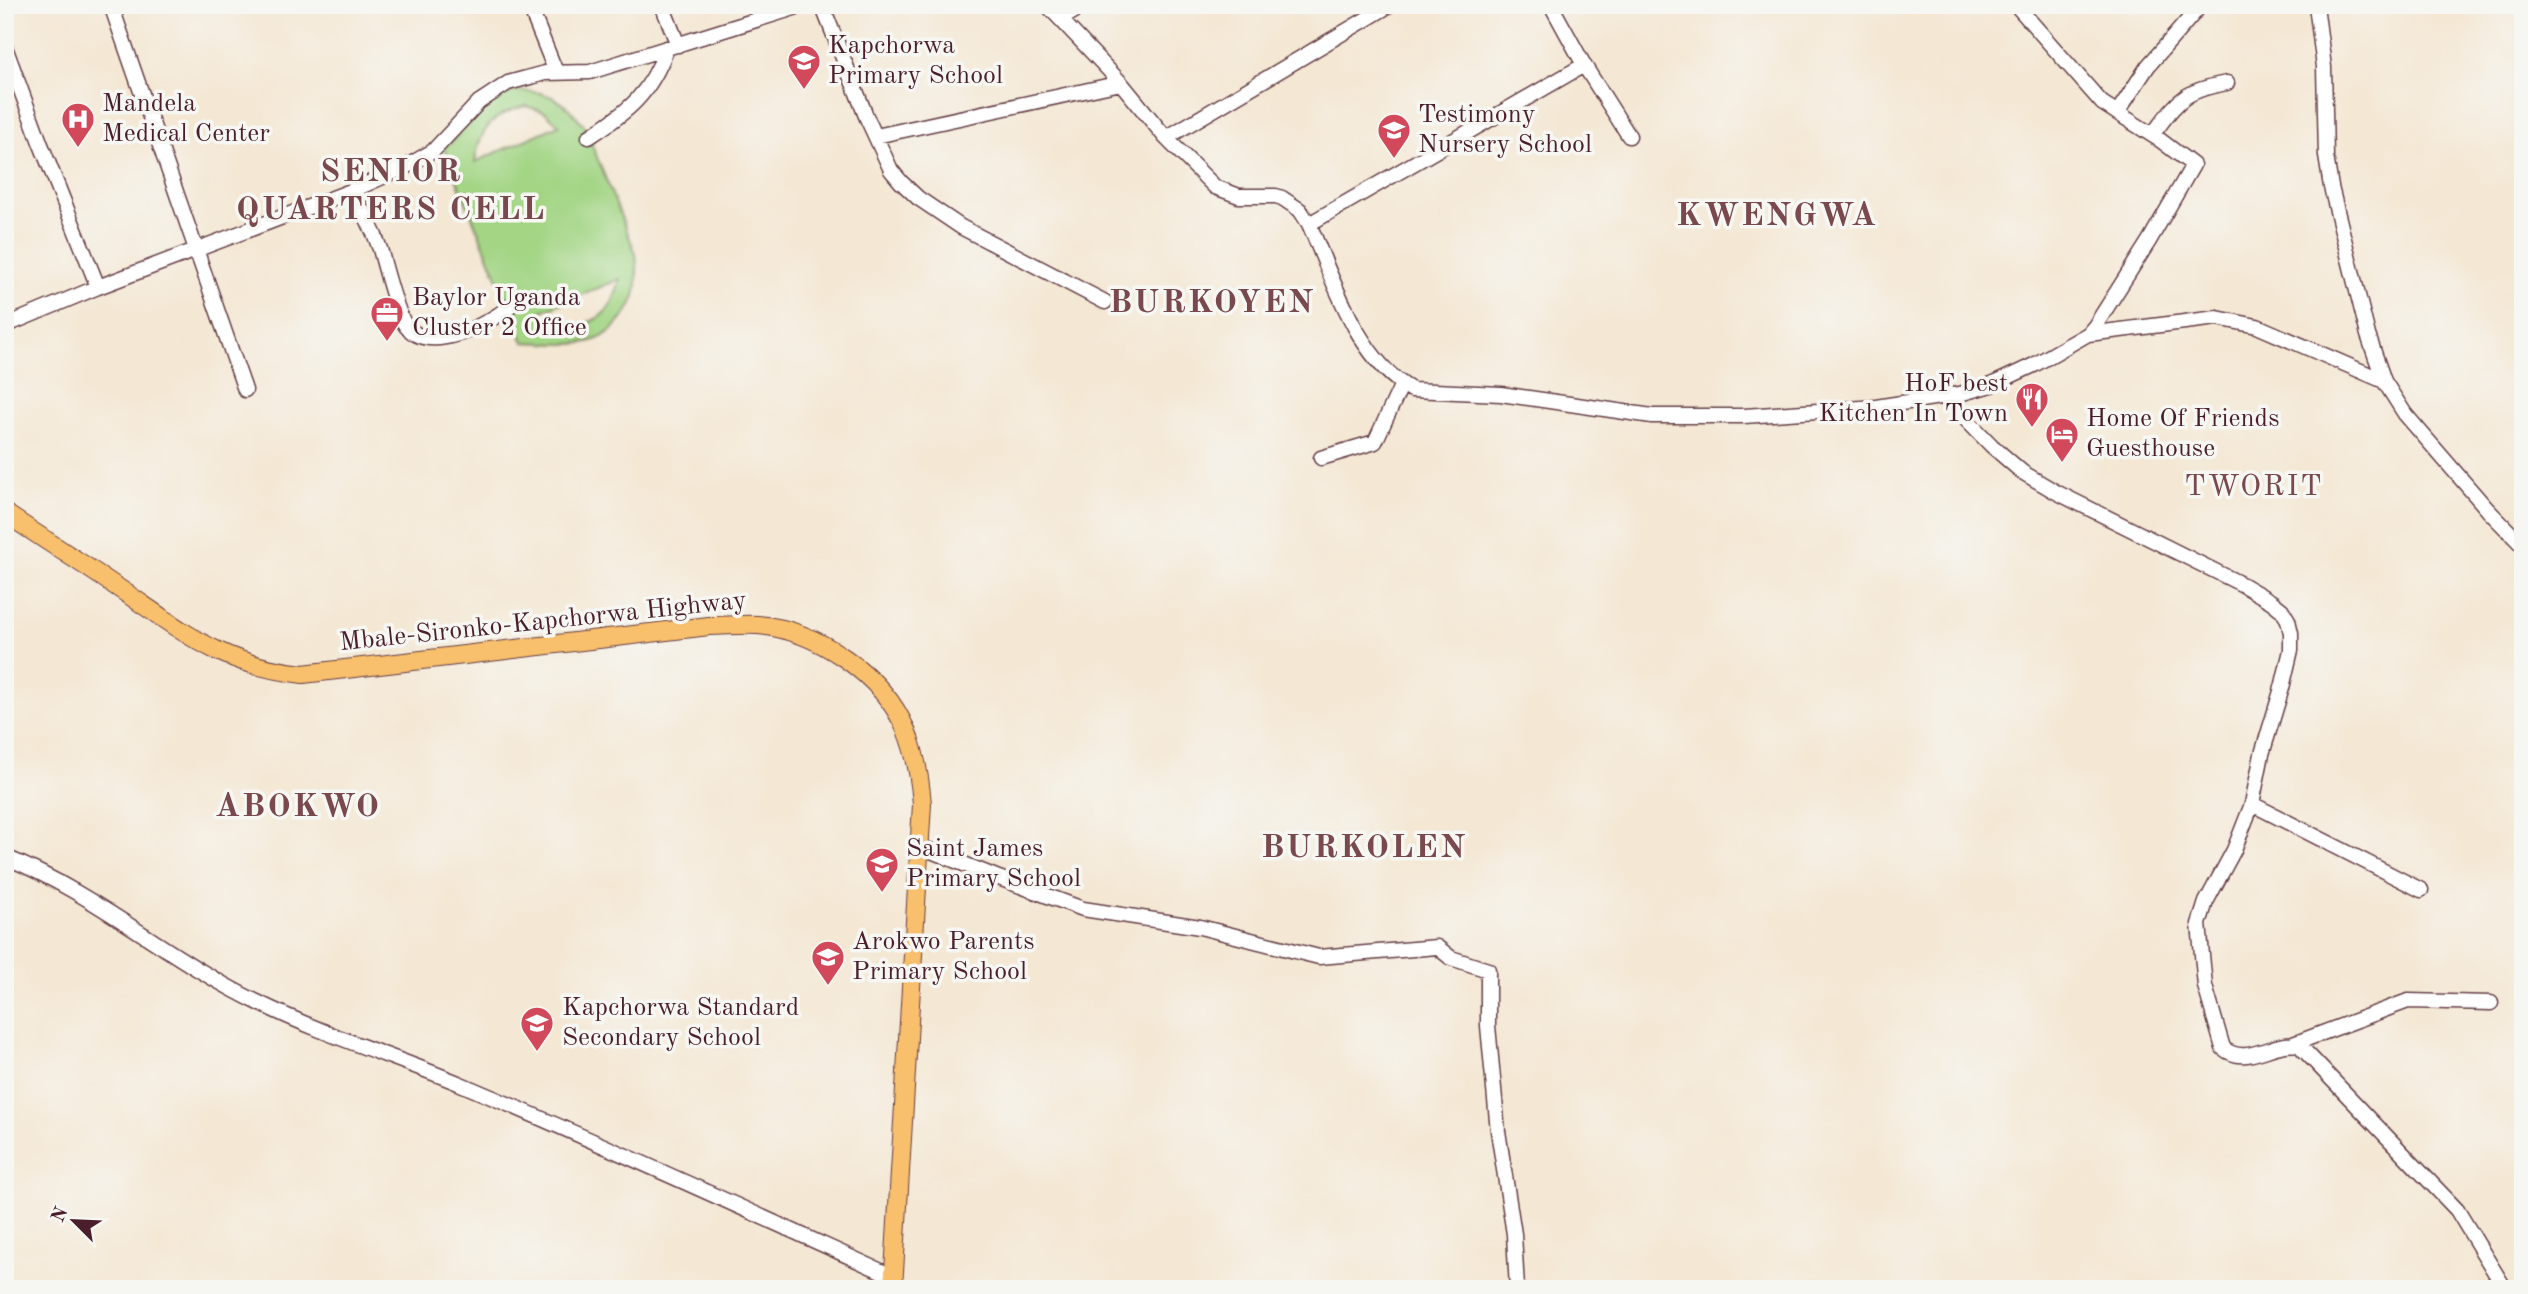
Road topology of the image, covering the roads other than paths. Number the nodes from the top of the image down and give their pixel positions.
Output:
1 (111, 5) edge
2 (529, 5) edge
3 (662, 5) edge
4 (804, 5) edge
5 (822, 5) edge
6 (1047, 5) edge
7 (1085, 5) edge
8 (1390, 5) edge
9 (1551, 5) edge
10 (2016, 5) edge
11 (2200, 5) edge
12 (2316, 5) edge
13 (1061, 19) junction
14 (5, 47) edge
15 (673, 47) junction
16 (1584, 65) junction
17 (556, 72) junction
18 (1121, 83) junction
19 (2227, 83) dead end
20 (2117, 113) junction
21 (876, 135) junction
22 (2152, 135) junction
23 (1629, 136) dead end
24 (589, 137) dead end
25 (1166, 138) junction
26 (351, 191) junction
27 (1309, 224) junction
28 (198, 250) junction
29 (98, 287) junction
30 (1105, 302) dead end
31 (509, 307) dead end
32 (5, 323) edge
33 (2088, 334) junction
34 (2384, 381) junction
35 (1402, 384) junction
36 (245, 390) dead end
37 (1944, 397) junction
38 (1321, 457) dead end
39 (5, 513) edge
40 (2523, 546) edge
41 (2252, 804) junction
42 (919, 846) junction
43 (5, 857) edge
44 (2421, 890) dead end
45 (2491, 1003) dead end
46 (2293, 1044) junction
47 (893, 1283) edge
48 (1517, 1289) edge
49 (2505, 1289) edge

1 - 28 street
2 - 17 street
3 - 15 street
4 - 15 street
5 - 21 street
6 - 13 street
7 - 13 street
8 - 25 street
9 - 16 street
10 - 20 street
11 - 20 street
12 - 34 street
13 - 18 street
14 - 29 street
15 - 17 street
15 - 24 street
16 - 23 street
16 - 27 street
17 - 26 street
18 - 21 street
18 - 25 street
19 - 22 street
20 - 22 street
21 - 30 street
22 - 33 street
25 - 27 street
26 - 28 street
26 - 31 street
27 - 35 street
28 - 29 street
28 - 36 street
29 - 32 street
33 - 34 street
33 - 37 street
34 - 40 street
35 - 37 street
35 - 38 street
37 - 41 street
39 - 42 main road, Mbale-Sironko-Kapchorwa Highway
41 - 44 street
41 - 46 street
42 - 47 main road, Mbale-Sironko-Kapchorwa Highway
42 - 48 street
43 - 47 street
45 - 46 street
46 - 49 street

